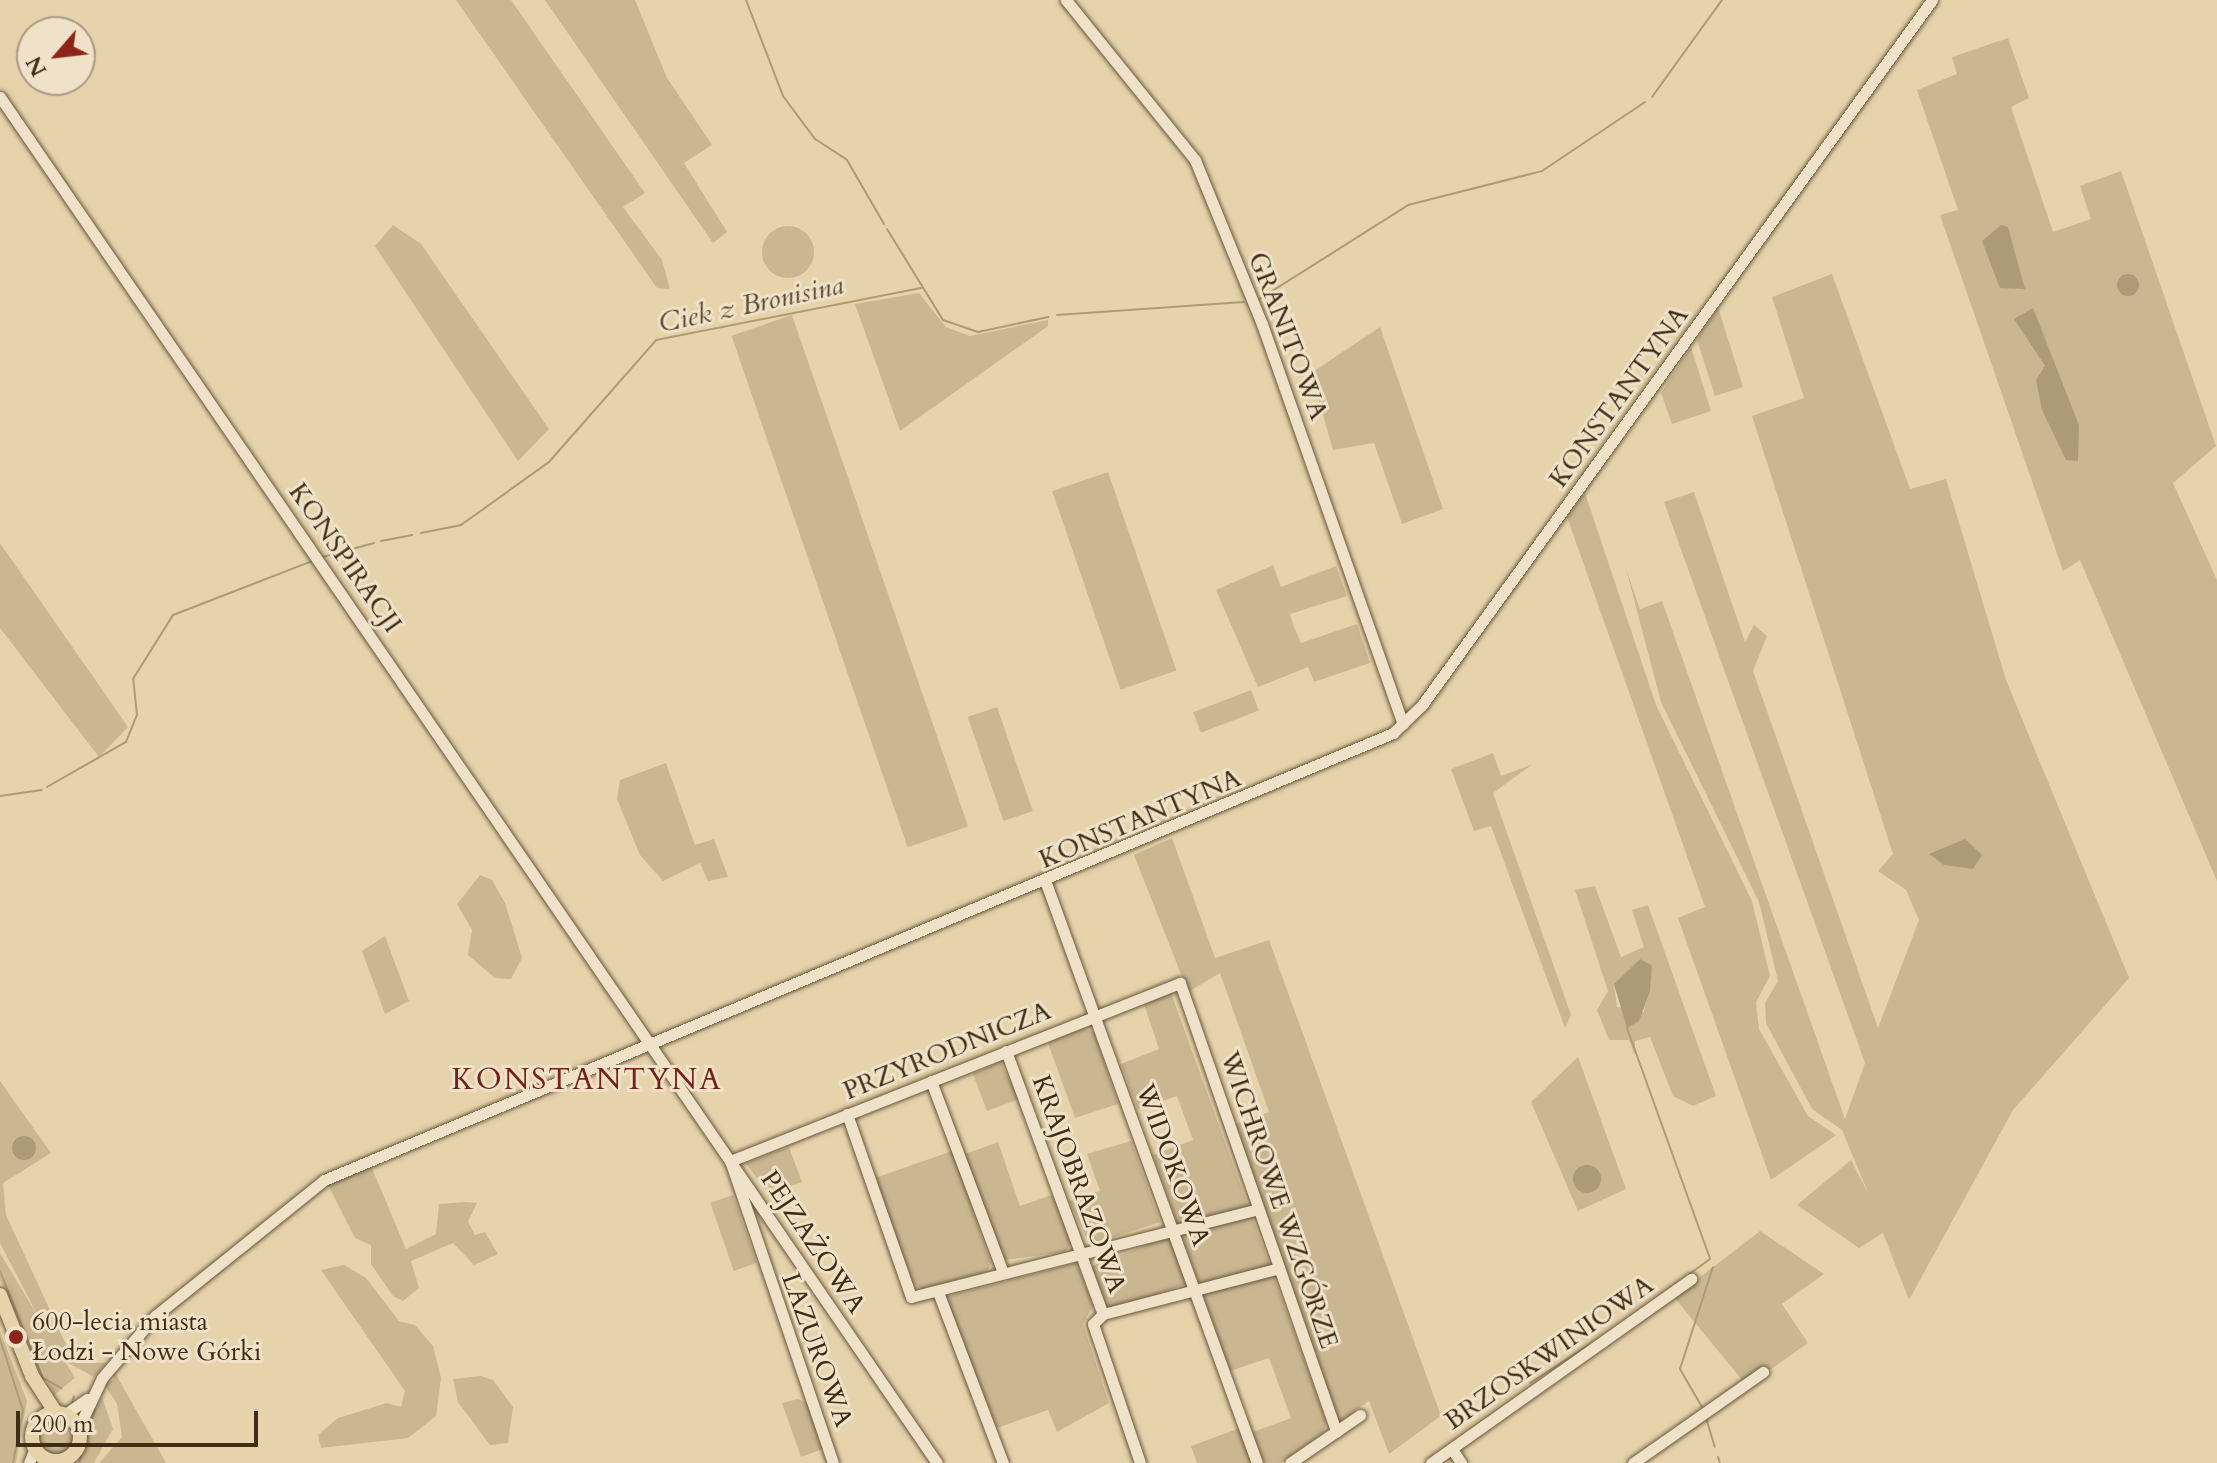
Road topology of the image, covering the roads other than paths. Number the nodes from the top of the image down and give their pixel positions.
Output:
1 (1066, 0) edge
2 (1932, 0) edge
3 (0, 97) edge
4 (1403, 724) junction
5 (1046, 883) junction
6 (1180, 983) joint
7 (1095, 1016) junction
8 (654, 1045) junction
9 (1006, 1051) junction
10 (931, 1081) junction
11 (847, 1114) junction
12 (730, 1161) junction
13 (1258, 1209) junction
14 (1173, 1230) junction
15 (1081, 1254) junction
16 (1279, 1268) junction
17 (1003, 1273) junction
18 (1691, 1279) dead end
19 (1195, 1289) junction
20 (938, 1292) junction
21 (0, 1295) edge
22 (1103, 1314) junction
23 (1763, 1372) dead end
24 (32, 1376) junction
25 (93, 1393) junction
26 (60, 1414) junction
27 (1360, 1415) dead end
28 (39, 1420) junction
29 (78, 1429) junction
30 (1336, 1432) junction
31 (35, 1448) junction
32 (1452, 1449) junction
33 (58, 1461) edge
34 (29, 1463) edge
35 (833, 1463) edge
36 (937, 1463) edge
37 (1003, 1463) edge
38 (1140, 1463) edge
39 (1257, 1463) edge
40 (1290, 1463) edge
41 (1431, 1463) edge
42 (1461, 1463) edge
43 (1633, 1463) edge

1 - 4 street, GRANITOWA
2 - 4 street, KONSTANTYNA
3 - 8 street, KONSPIRACJI
4 - 5 street, KONSTANTYNA
5 - 7 street, WIDOKOWA
5 - 8 street, KONSTANTYNA
6 - 7 street, PRZYRODNICZA
6 - 13 street, WICHROWE WZGÓRZE
7 - 9 street, PRZYRODNICZA
7 - 14 street, WIDOKOWA
8 - 12 street, PEJZAŻOWA
8 - 25 street, KONSTANTYNA
9 - 10 street, PRZYRODNICZA
9 - 15 street, KRAJOBRAZOWA
10 - 11 street, PRZYRODNICZA
10 - 17 street
11 - 12 street, PRZYRODNICZA
11 - 20 street
12 - 35 street, LAZUROWA
12 - 36 street, PEJZAŻOWA
13 - 14 street
13 - 16 street, WICHROWE WZGÓRZE
14 - 15 street
14 - 19 street, WIDOKOWA
15 - 17 street
15 - 22 street, KRAJOBRAZOWA
16 - 19 street
16 - 30 street, WICHROWE WZGÓRZE
17 - 20 street
18 - 32 street, BRZOSKWINIOWA
19 - 22 street
19 - 39 street, WIDOKOWA
20 - 37 street
21 - 24 main road
22 - 38 street, KRAJOBRAZOWA
23 - 43 street
24 - 26 main road
24 - 28 main road
25 - 26 street
25 - 29 street
26 - 28 main road
26 - 29 main road
27 - 30 street
28 - 31 main road
29 - 33 main road
30 - 40 street
31 - 33 main road
31 - 34 street
32 - 41 street, BRZOSKWINIOWA
32 - 42 street

